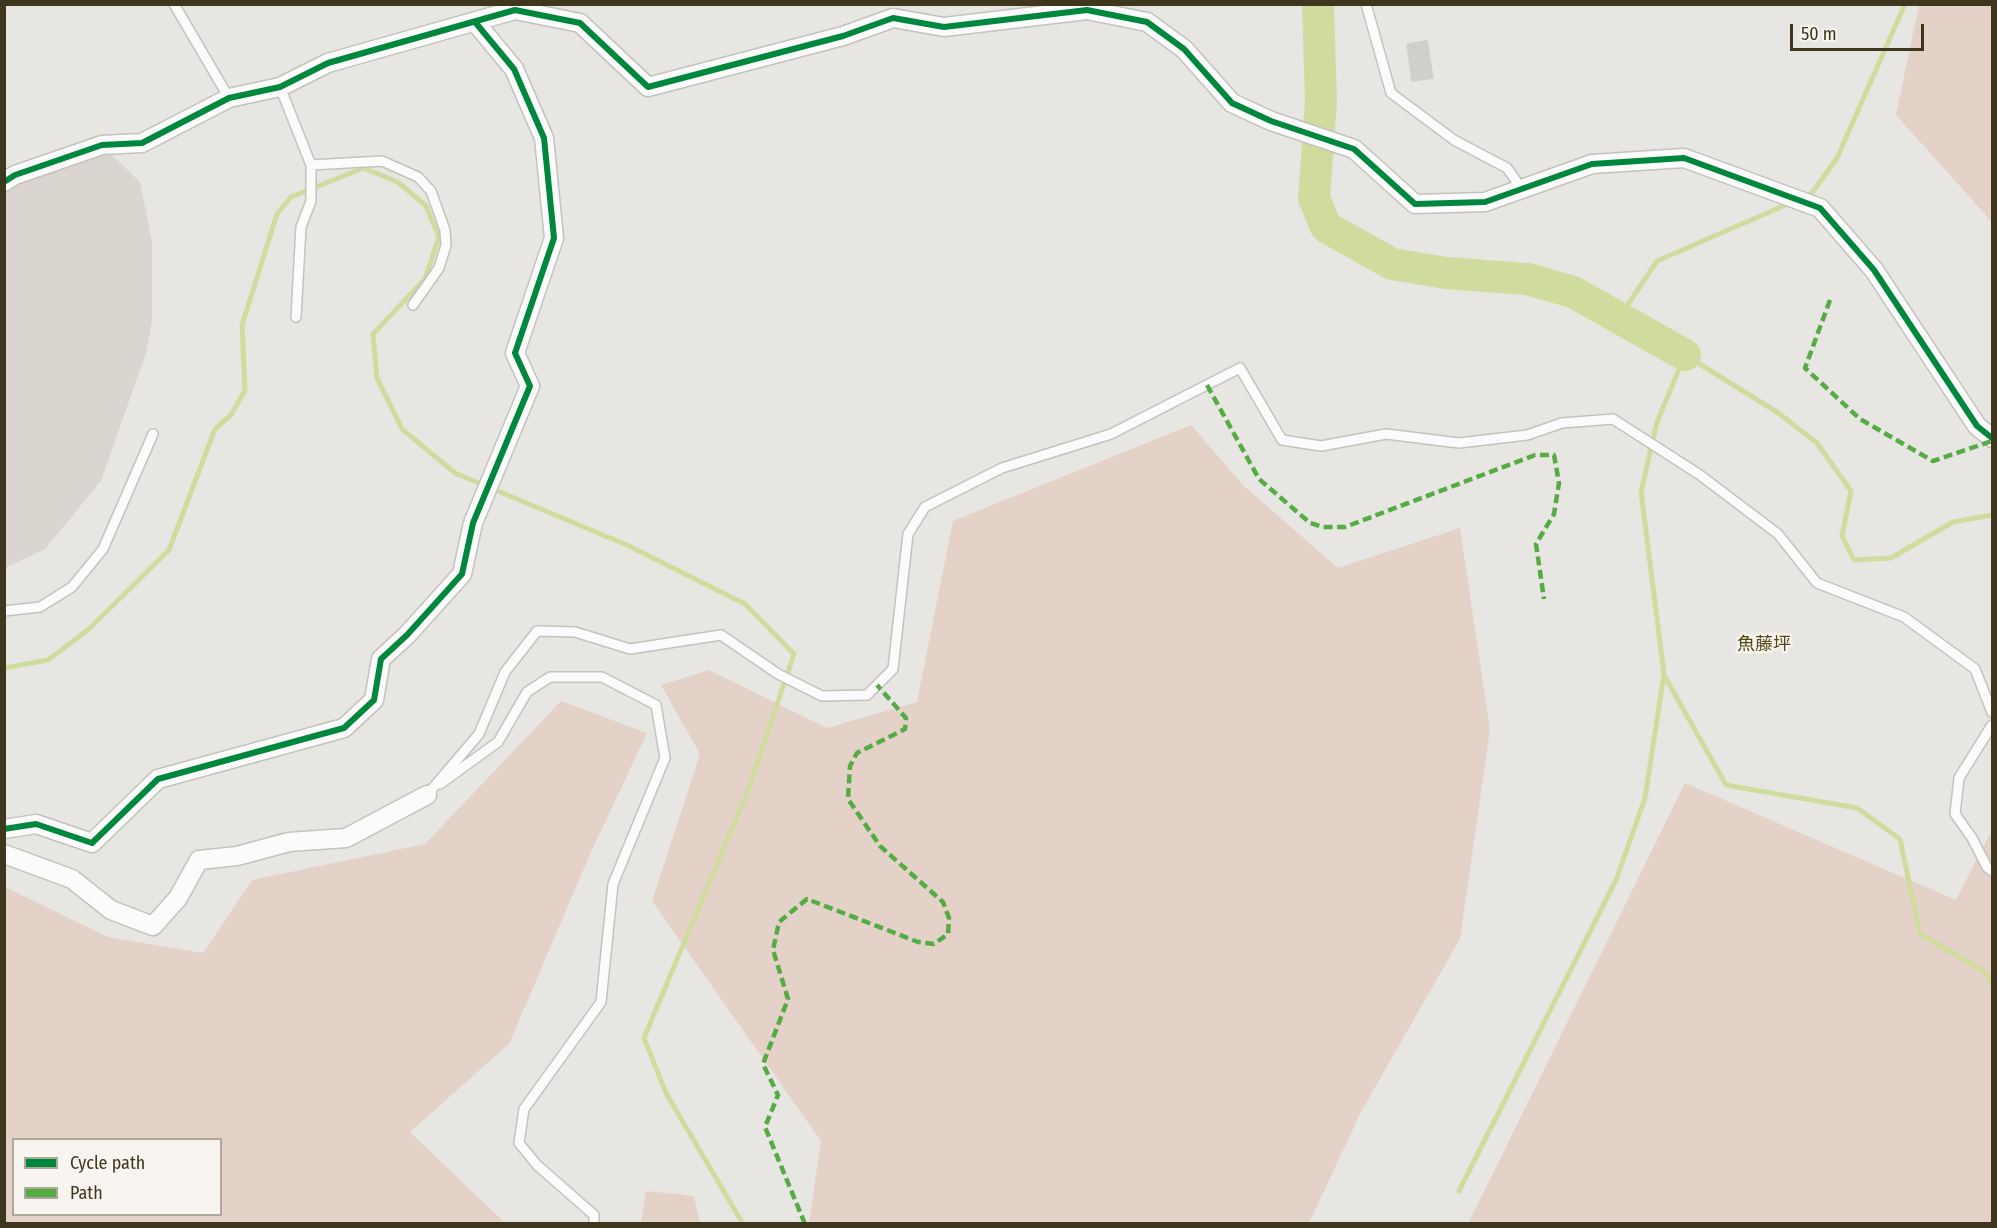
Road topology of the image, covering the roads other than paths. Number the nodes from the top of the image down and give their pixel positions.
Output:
1 (174, 4) edge
2 (1366, 4) edge
3 (517, 7) edge
4 (475, 22) junction
5 (280, 87) junction
6 (229, 98) junction
7 (311, 165) junction
8 (4, 182) edge
9 (1522, 189) junction
10 (413, 305) dead end
11 (296, 317) dead end
12 (153, 434) dead end
13 (1992, 438) edge
14 (4, 611) edge
15 (1992, 712) edge
16 (1992, 725) edge
17 (427, 795) junction
18 (4, 830) edge
19 (4, 854) edge
20 (1992, 871) edge
21 (594, 1224) edge

1 - 6 lane
2 - 9 lane
3 - 4 street
3 - 9 street
4 - 5 street
4 - 18 street
5 - 6 street
5 - 7 lane
6 - 8 street
7 - 10 lane
7 - 11 lane
9 - 13 street
12 - 14 lane
15 - 17 lane
16 - 20 lane
17 - 19 street
17 - 21 lane

